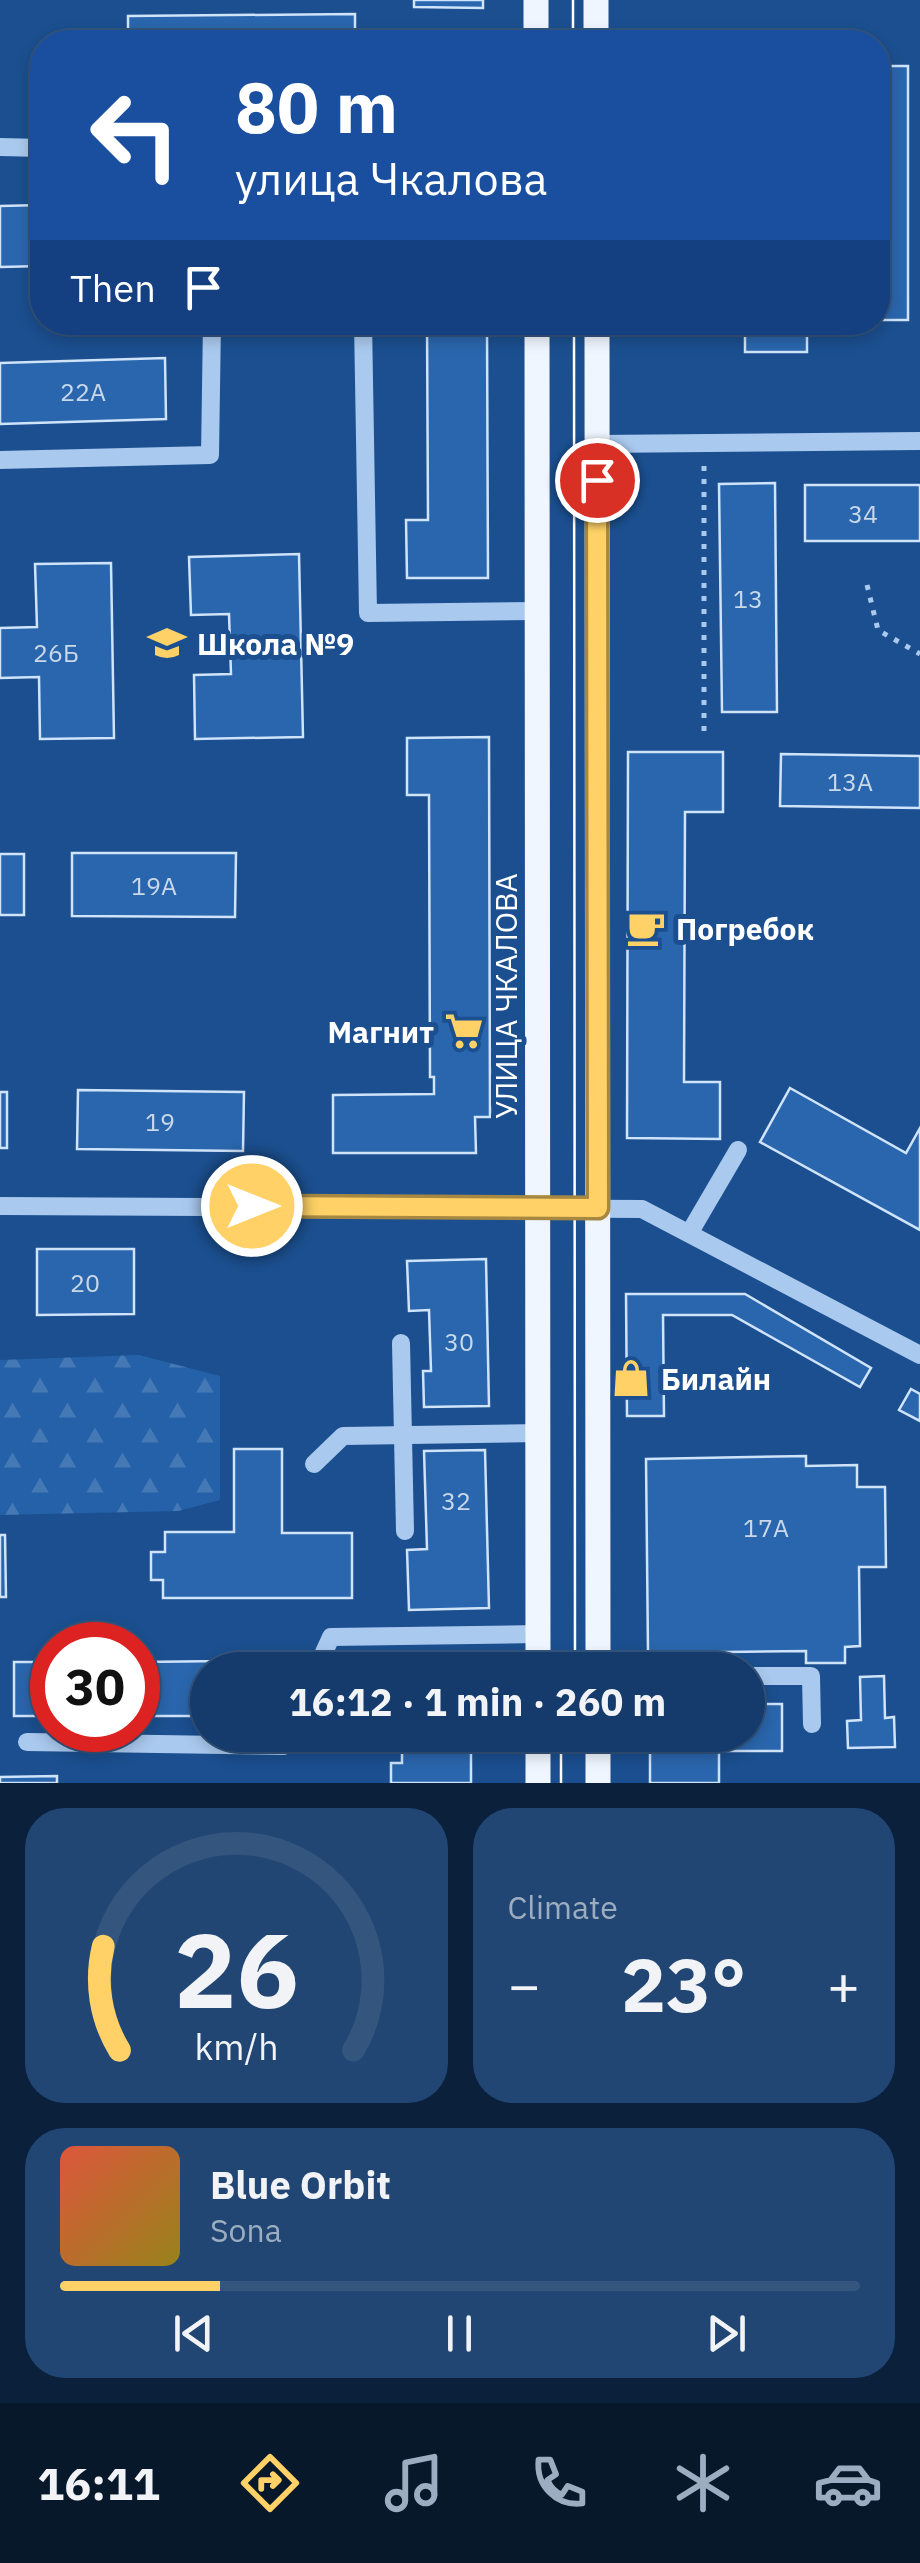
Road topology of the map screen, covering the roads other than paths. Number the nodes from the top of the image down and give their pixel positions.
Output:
1 (536, 0) edge
2 (596, 0) edge
3 (536, 30) edge
4 (596, 30) edge
5 (0, 148) edge
6 (30, 148) edge
7 (212, 335) edge
8 (364, 335) edge
9 (537, 335) edge
10 (596, 335) edge
11 (920, 441) edge
12 (597, 444) junction
13 (0, 460) edge
14 (537, 611) junction
15 (738, 1150) dead end
16 (0, 1206) edge
17 (537, 1208) junction
18 (598, 1208) junction
19 (690, 1232) junction
20 (401, 1343) dead end
21 (920, 1354) edge
22 (538, 1432) junction
23 (403, 1435) junction
24 (314, 1464) dead end
25 (405, 1530) dead end
26 (538, 1634) junction
27 (324, 1652) edge
28 (538, 1652) edge
29 (598, 1652) edge
30 (765, 1676) edge
31 (812, 1724) dead end
32 (27, 1742) dead end
33 (190, 1745) edge
34 (538, 1752) edge
35 (598, 1752) edge
36 (538, 1783) edge
37 (598, 1783) edge

1 - 3 main road
2 - 4 main road
5 - 6 street
7 - 13 street
8 - 14 street
9 - 14 main road, УЛИЦА ЧКАЛОВА
10 - 12 main road
11 - 12 street
12 - 18 main road
14 - 17 main road, УЛИЦА ЧКАЛОВА
15 - 19 street
16 - 17 street
17 - 18 street
17 - 22 main road, УЛИЦА ЧКАЛОВА
18 - 19 street
18 - 29 main road
19 - 21 street
20 - 23 street
22 - 23 street
22 - 26 main road, УЛИЦА ЧКАЛОВА
23 - 24 street
23 - 25 street
26 - 27 street
26 - 28 main road, УЛИЦА ЧКАЛОВА
30 - 31 street
32 - 33 street
34 - 36 main road
35 - 37 main road

